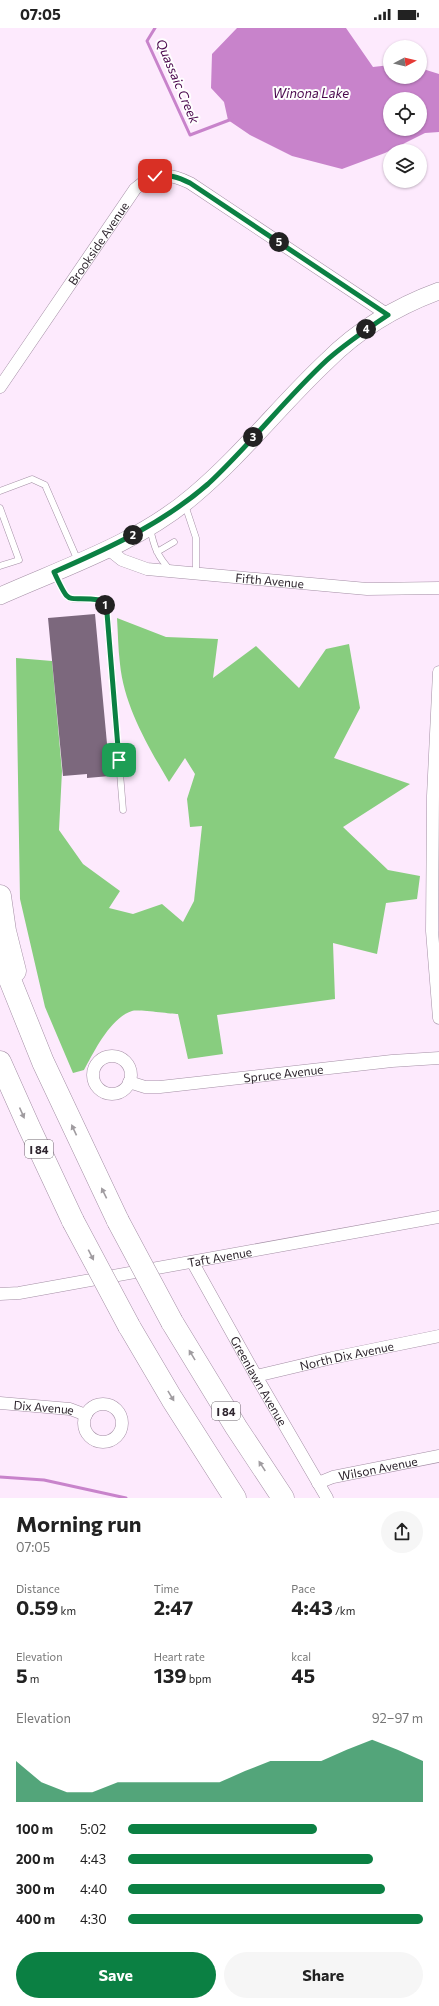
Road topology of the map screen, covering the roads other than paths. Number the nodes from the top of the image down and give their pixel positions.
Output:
1 (439, 291) edge
2 (388, 315) junction
3 (0, 386) edge
4 (0, 491) edge
5 (184, 503) junction
6 (0, 508) edge
7 (150, 526) junction
8 (194, 530) junction
9 (187, 534) dead end
10 (174, 542) dead end
11 (108, 548) junction
12 (157, 552) junction
13 (78, 561) junction
14 (0, 566) edge
15 (54, 572) junction
16 (172, 572) junction
17 (196, 574) junction
18 (439, 588) edge
19 (0, 596) edge
20 (439, 672) edge
21 (437, 720) edge
22 (123, 810) dead end
23 (0, 896) edge
24 (436, 899) edge
25 (0, 955) edge
26 (439, 1018) edge
27 (439, 1058) edge
28 (43, 1062) junction
29 (2, 1067) edge
30 (129, 1082) dead end
31 (439, 1217) edge
32 (193, 1263) junction
33 (0, 1294) edge
34 (439, 1336) edge
35 (256, 1376) junction
36 (0, 1403) edge
37 (86, 1415) dead end
38 (439, 1456) edge
39 (318, 1483) junction
40 (235, 1498) edge
41 (283, 1498) edge
42 (327, 1498) edge

1 - 2 main road
2 - 3 street, Brookside Avenue
2 - 5 main road
4 - 13 lane
5 - 7 main road
5 - 8 lane
6 - 14 lane
7 - 11 main road
7 - 12 lane
8 - 9 lane
8 - 17 lane
10 - 12 lane
11 - 13 main road
11 - 16 street, Fifth Avenue
12 - 16 lane
13 - 15 main road
15 - 19 main road
15 - 22 lane
16 - 17 street, Fifth Avenue
17 - 18 street, Fifth Avenue
20 - 21 street
21 - 24 street
23 - 28 highway
24 - 26 street
25 - 28 highway, I 84
27 - 30 street, Spruce Avenue
41 -> 28 highway, I 84, bridge
29 -> 40 highway, I 84, bridge
31 - 32 street, Taft Avenue
32 - 33 street, Taft Avenue
32 - 35 street, Greenlawn Avenue
34 - 35 street, North Dix Avenue
35 - 39 street, Greenlawn Avenue
36 - 37 street, Dix Avenue
38 - 39 street, Wilson Avenue
39 - 42 street, Greenlawn Avenue

